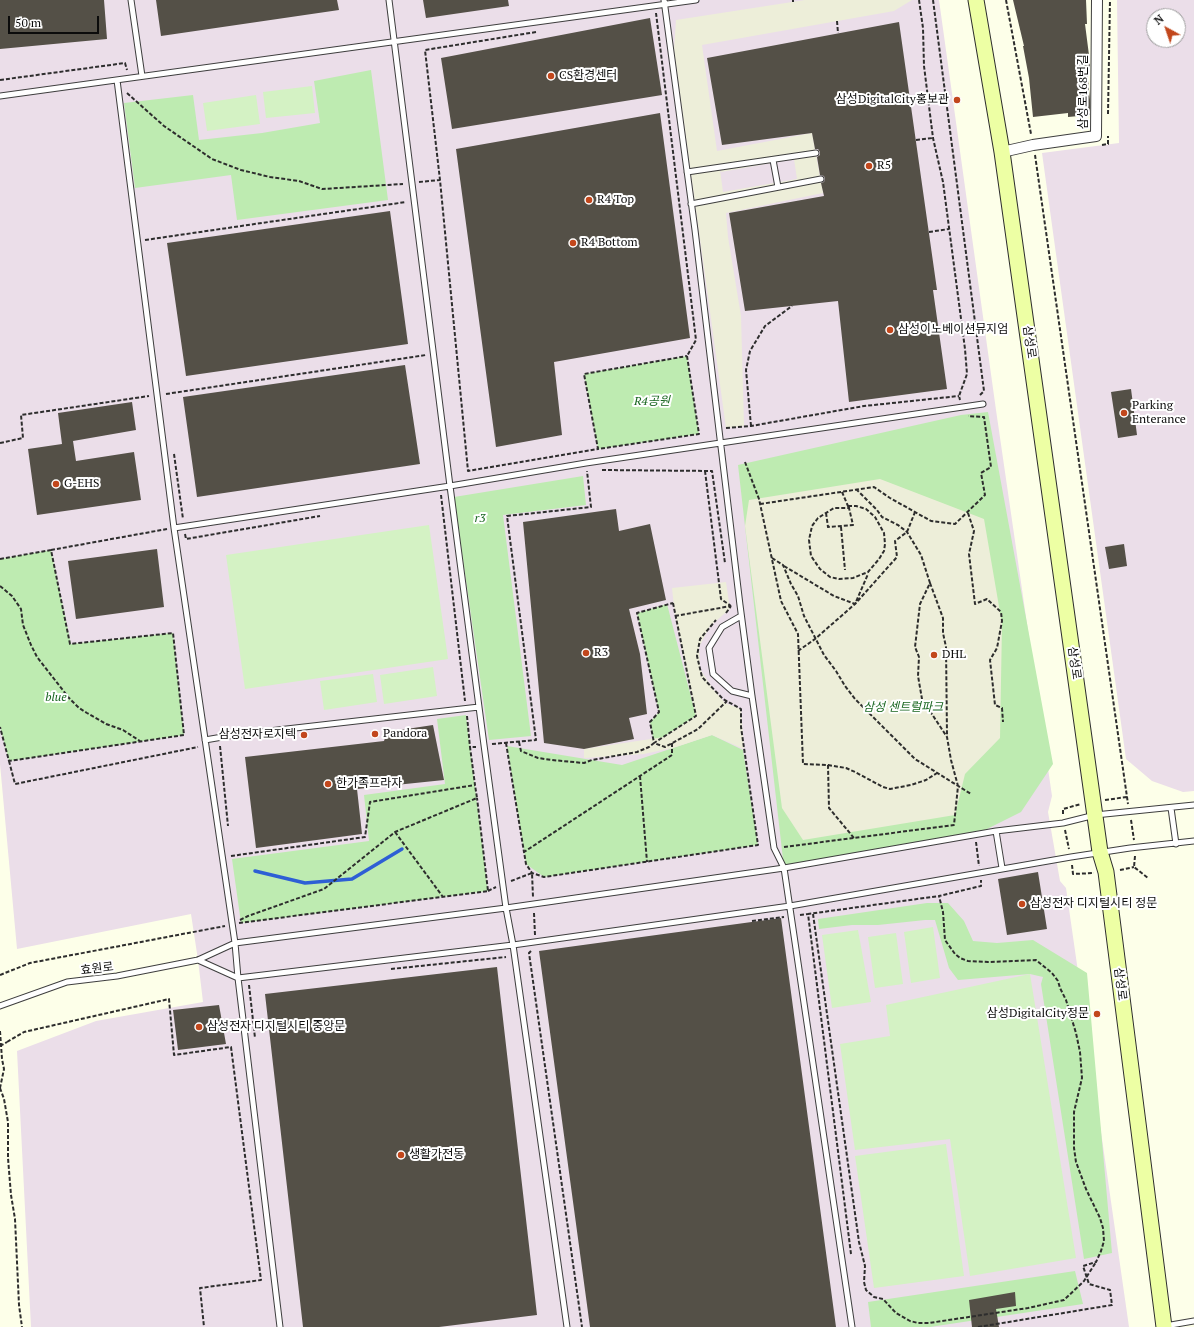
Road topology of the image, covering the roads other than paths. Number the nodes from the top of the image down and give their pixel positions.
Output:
1 (132, 0) edge
2 (389, 0) edge
3 (696, 0) edge
4 (976, 0) edge
5 (1097, 0) edge
6 (664, 2) edge
7 (395, 41) junction
8 (142, 76) junction
9 (117, 80) junction
10 (0, 96) edge
11 (1002, 152) junction
12 (816, 153) dead end
13 (773, 160) junction
14 (687, 172) junction
15 (820, 178) dead end
16 (778, 187) junction
17 (691, 204) junction
18 (983, 404) dead end
19 (721, 443) junction
20 (450, 486) junction
21 (174, 528) junction
22 (741, 616) junction
23 (752, 696) junction
24 (479, 707) junction
25 (205, 743) junction
26 (1194, 805) edge
27 (1171, 808) junction
28 (1095, 816) junction
29 (996, 831) junction
30 (1194, 842) edge
31 (1176, 844) junction
32 (1100, 852) junction
33 (784, 868) junction
34 (1002, 868) junction
35 (790, 906) junction
36 (506, 908) junction
37 (235, 943) junction
38 (513, 945) junction
39 (198, 960) junction
40 (238, 978) junction
41 (0, 1006) edge
42 (1194, 1321) edge
43 (280, 1327) edge
44 (567, 1327) edge
45 (852, 1327) edge
46 (1162, 1327) edge

1 - 8 lane
2 - 7 lane
3 - 6 lane
4 - 11 street, 삼성로
5 - 11 street, 삼성로168번길
6 - 7 lane
6 - 14 lane
7 - 8 lane
7 - 20 lane
8 - 9 lane
9 - 10 lane
9 - 21 lane
11 - 28 street, 삼성로
12 - 13 lane
13 - 14 lane
13 - 16 lane
14 - 17 lane
15 - 16 lane
16 - 17 lane
17 - 19 lane
18 - 19 lane
19 - 20 lane
19 - 22 lane
20 - 21 lane
20 - 24 lane
21 - 25 lane
22 - 23 lane
22 - 23 lane
23 - 33 lane
24 - 25 lane
24 - 36 lane
25 - 37 lane
26 - 27 lane, 효원로
27 - 28 lane, 효원로
27 - 31 lane
28 - 29 lane, 효원로
28 - 32 street, 삼성로
29 - 33 lane, 효원로
29 - 34 lane
30 - 31 lane
31 - 32 lane
32 - 34 lane
32 - 46 street, 삼성로
33 - 35 lane
33 - 36 lane, 효원로
34 - 35 lane
35 - 38 lane
35 - 45 lane
36 - 37 lane, 효원로
36 - 38 lane
37 - 39 lane, 효원로
37 - 40 lane
38 - 40 lane
38 - 44 lane
39 - 40 lane
39 - 41 lane, 효원로
40 - 43 lane
42 - 46 lane

